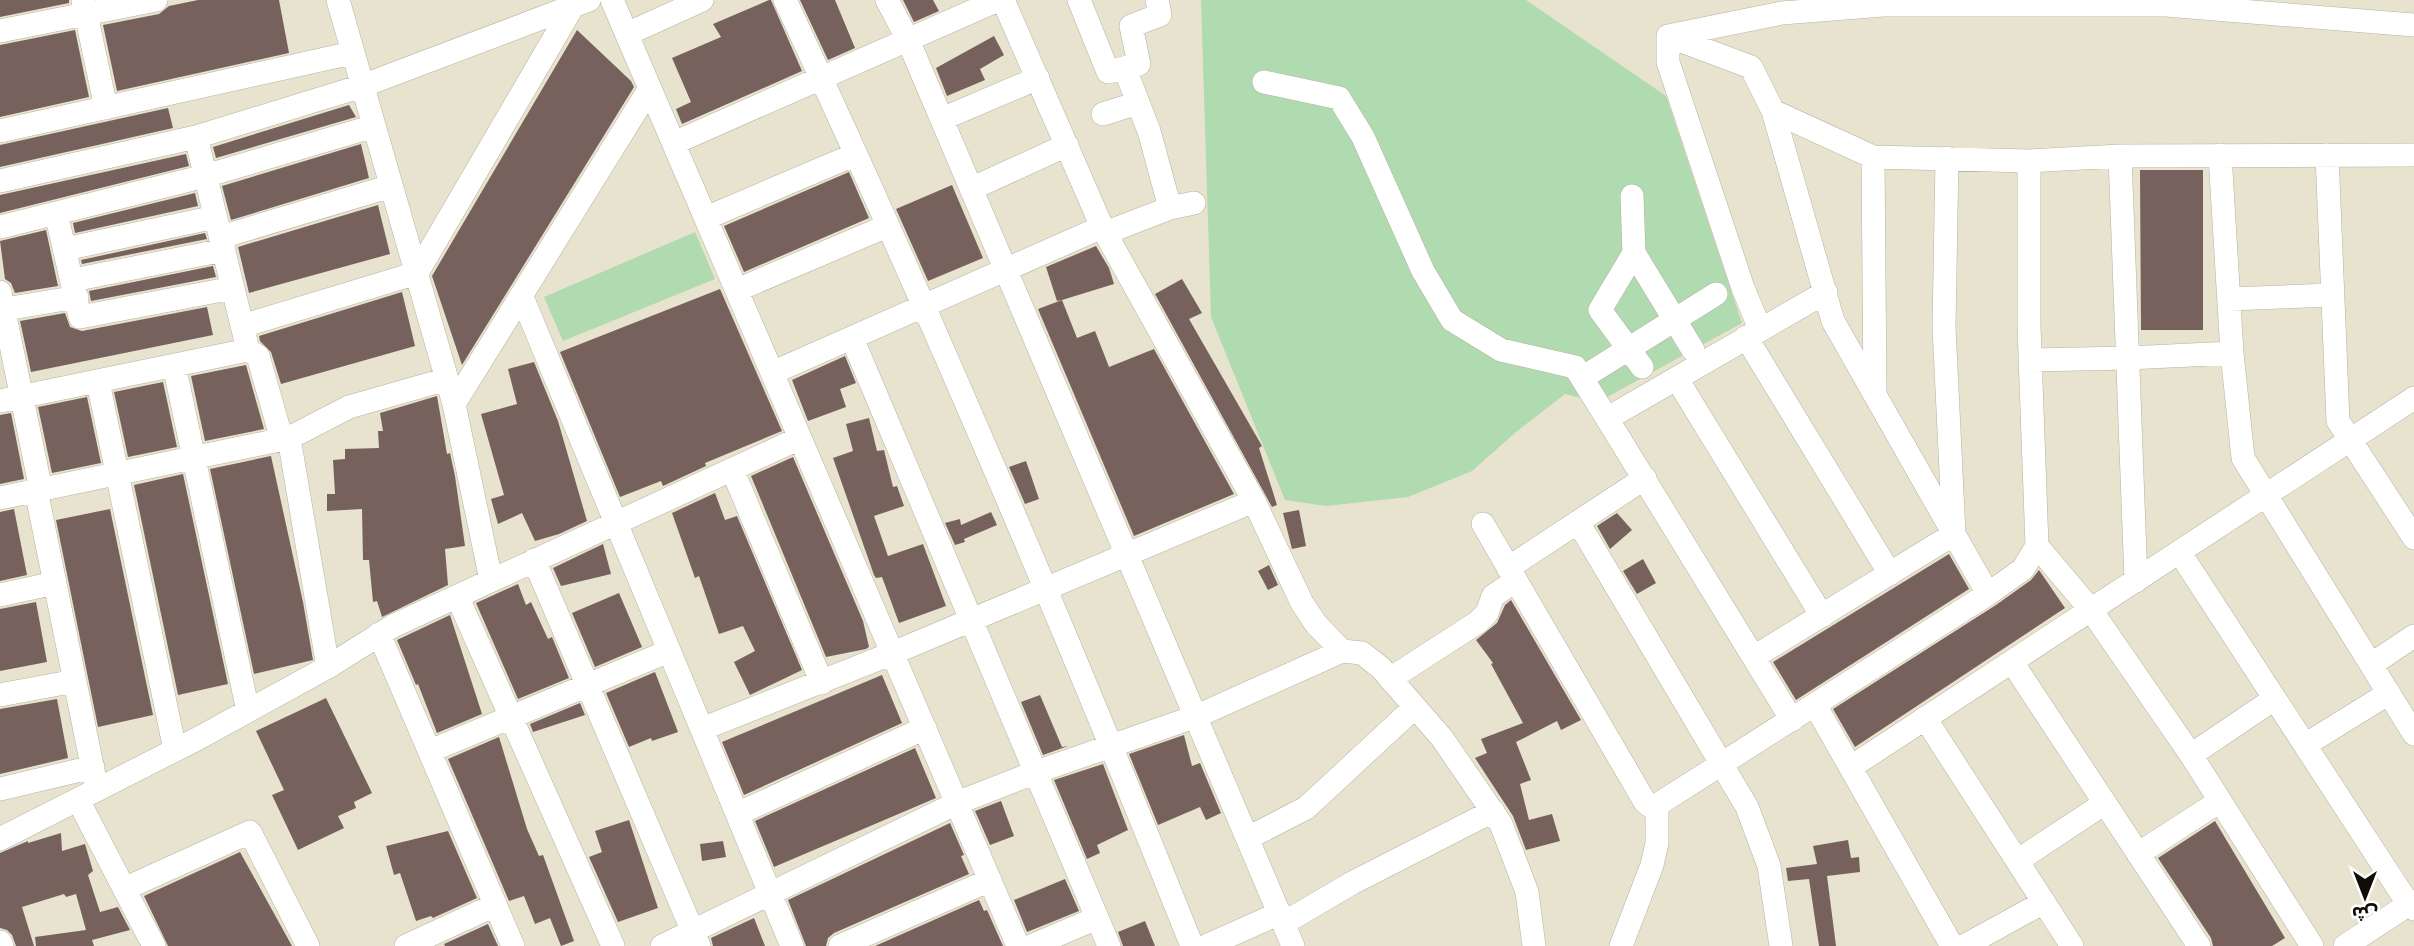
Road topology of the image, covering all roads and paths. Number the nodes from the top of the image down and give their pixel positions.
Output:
1 (156, 0) edge
2 (338, 0) edge
3 (612, 0) edge
4 (702, 0) edge
5 (785, 0) edge
6 (887, 0) edge
7 (998, 0) edge
8 (1003, 0) edge
9 (1079, 0) edge
10 (1157, 0) edge
11 (581, 3) edge
12 (84, 7) edge
13 (2414, 26) edge
14 (0, 31) edge
15 (627, 34) junction
16 (1668, 36) junction
17 (908, 40) junction
18 (352, 53) junction
19 (1125, 69) junction
20 (822, 78) junction
21 (1038, 78) junction
22 (1264, 82) dead end
23 (362, 86) junction
24 (650, 88) junction
25 (1138, 103) junction
26 (106, 108) junction
27 (1773, 111) junction
28 (1103, 114) dead end
29 (942, 119) junction
30 (374, 126) junction
31 (0, 131) edge
32 (196, 137) junction
33 (674, 144) junction
34 (1067, 145) junction
35 (856, 154) junction
36 (2220, 155) junction
37 (2326, 155) junction
38 (2414, 155) edge
39 (2120, 156) junction
40 (1873, 157) junction
41 (1947, 158) junction
42 (2029, 161) junction
43 (205, 176) junction
44 (0, 181) edge
45 (391, 186) junction
46 (971, 189) junction
47 (1632, 196) dead end
48 (1195, 203) dead end
49 (1170, 208) junction
50 (56, 213) junction
51 (706, 218) junction
52 (887, 226) junction
53 (0, 227) edge
54 (1104, 230) junction
55 (220, 235) junction
56 (65, 249) junction
57 (1634, 253) junction
58 (1005, 270) junction
59 (417, 273) junction
60 (75, 288) junction
61 (233, 288) junction
62 (737, 290) junction
63 (1826, 292) junction
64 (1716, 294) dead end
65 (2331, 295) junction
66 (522, 297) junction
67 (2229, 299) junction
68 (1, 304) edge
69 (923, 306) junction
70 (1674, 320) junction
71 (242, 326) junction
72 (1753, 333) junction
73 (852, 338) junction
74 (248, 350) junction
75 (1693, 350) dead end
76 (2232, 353) junction
77 (1635, 358) junction
78 (2128, 358) junction
79 (2030, 360) junction
80 (174, 365) junction
81 (772, 373) junction
82 (1582, 378) junction
83 (447, 379) junction
84 (1677, 379) junction
85 (97, 382) junction
86 (1875, 395) junction
87 (2414, 398) edge
88 (11, 399) edge
89 (454, 404) junction
90 (1611, 425) junction
91 (800, 438) junction
92 (285, 439) junction
93 (2350, 440) junction
94 (194, 458) junction
95 (732, 469) junction
96 (116, 474) junction
97 (1645, 478) junction
98 (38, 490) junction
99 (2266, 496) junction
100 (0, 498) edge
101 (1254, 501) junction
102 (616, 522) junction
103 (1578, 522) junction
104 (1483, 524) dead end
105 (1954, 534) junction
106 (2414, 538) edge
107 (2037, 546) junction
108 (2180, 553) junction
109 (1128, 555) junction
110 (534, 560) junction
111 (1889, 574) junction
112 (1512, 575) junction
113 (491, 580) junction
114 (2136, 581) junction
115 (55, 583) junction
116 (1044, 589) junction
117 (1988, 594) junction
118 (0, 595) edge
119 (457, 596) junction
120 (2091, 610) junction
121 (1822, 615) junction
122 (971, 620) junction
123 (379, 634) junction
124 (2414, 636) edge
125 (669, 651) junction
126 (1342, 651) junction
127 (893, 653) junction
128 (1754, 657) junction
129 (2012, 662) junction
130 (2372, 664) junction
131 (328, 667) junction
132 (1390, 679) junction
133 (75, 681) junction
134 (822, 683) junction
135 (588, 686) junction
136 (2389, 693) junction
137 (0, 695) edge
138 (2274, 699) junction
139 (1815, 705) junction
140 (1415, 707) junction
141 (248, 711) junction
142 (1197, 716) junction
143 (512, 718) junction
144 (1925, 718) junction
145 (1792, 720) junction
146 (925, 728) junction
147 (702, 729) junction
148 (2414, 734) edge
149 (2305, 745) junction
150 (1112, 747) junction
151 (175, 750) junction
152 (429, 751) junction
153 (2191, 755) junction
154 (1721, 763) junction
155 (1851, 767) junction
156 (1036, 772) junction
157 (89, 786) junction
158 (0, 789) edge
159 (2221, 801) junction
160 (957, 803) junction
161 (2105, 803) junction
162 (1657, 804) junction
163 (1493, 811) junction
164 (737, 814) junction
165 (1248, 838) junction
166 (0, 839) edge
167 (2138, 854) junction
168 (2017, 861) junction
169 (990, 880) junction
170 (124, 889) junction
171 (770, 892) junction
172 (2044, 902) junction
173 (495, 905) junction
174 (2412, 905) edge
175 (1097, 918) junction
176 (1282, 918) junction
177 (696, 939) edge
178 (154, 946) edge
179 (308, 946) edge
180 (406, 946) edge
181 (513, 946) edge
182 (612, 946) edge
183 (662, 946) edge
184 (792, 946) edge
185 (840, 946) edge
186 (1018, 946) edge
187 (1031, 946) edge
188 (1109, 946) edge
189 (1192, 946) edge
190 (1206, 946) edge
191 (1293, 946) edge
192 (1534, 946) edge
193 (1620, 946) edge
194 (1781, 946) edge
195 (1952, 946) edge
196 (1964, 946) edge
197 (2072, 946) edge
198 (2199, 946) edge
199 (2312, 946) edge
200 (2345, 946) edge

1 - 12 street
2 - 18 street
3 - 15 street
4 - 15 street
5 - 20 street
6 - 17 street
7 - 17 street
8 - 21 street
9 - 19 street
10 - 19 street
11 - 23 street
11 - 59 street
12 - 14 street
12 - 26 street
13 - 16 street
15 - 24 street
16 - 27 street
16 - 72 street
17 - 20 street
17 - 29 street
18 - 23 street
18 - 26 street
19 - 25 street
20 - 33 street
20 - 35 street
21 - 29 street
21 - 34 street
22 - 82 street
23 - 30 street
23 - 32 street
24 - 33 street
24 - 66 street
25 - 28 street
25 - 49 street
26 - 31 street
27 - 40 street
27 - 63 street
29 - 46 street
30 - 43 street
30 - 45 street
32 - 43 street
32 - 44 street
33 - 51 street
34 - 46 street
34 - 54 street
35 - 51 street
35 - 52 street
36 - 37 street
36 - 39 street
36 - 67 street
37 - 38 street
37 - 65 street
39 - 42 street
39 - 78 street
40 - 41 street
40 - 86 street
41 - 42 street
41 - 105 street
42 - 79 street
43 - 50 street
43 - 55 street
45 - 55 street
45 - 59 street
46 - 58 street
47 - 57 street
48 - 49 street
49 - 54 street
50 - 53 street
50 - 56 street
51 - 62 street
52 - 62 street
52 - 69 street
54 - 58 street
54 - 101 street
55 - 56 street
55 - 60 street
55 - 61 street
56 - 60 street
57 - 70 street
57 - 77 street
58 - 69 street
58 - 109 street
59 - 71 street
59 - 83 street
60 - 61 street
60 - 68 street
61 - 71 street
62 - 81 street
63 - 72 street
63 - 86 street
64 - 70 street
65 - 67 street
65 - 93 street
66 - 89 street
66 - 102 street
67 - 76 street
68 - 88 street
69 - 73 street
69 - 116 street
70 - 75 street
70 - 77 street
71 - 74 street
72 - 84 street
72 - 111 street
73 - 81 street
73 - 122 street
74 - 80 street
74 - 92 street
76 - 78 street
76 - 99 street
77 - 82 street
78 - 79 street
78 - 114 street
79 - 107 street
80 - 85 street
80 - 94 street
81 - 91 street
82 - 90 street
83 - 89 street
83 - 92 street
84 - 90 street
84 - 121 street
85 - 88 street
85 - 96 street
86 - 105 street
87 - 93 street
88 - 98 street
89 - 113 street
90 - 97 street
91 - 95 street
91 - 127 street
92 - 94 street
92 - 131 street
93 - 99 street
93 - 106 street
94 - 96 street
94 - 141 street
95 - 102 street
95 - 134 street
96 - 98 street
96 - 151 street
97 - 103 street
97 - 128 street
98 - 100 street
98 - 115 street
99 - 108 street
99 - 130 street
101 - 109 street
101 - 126 street
102 - 110 street
102 - 125 street
103 - 112 street
103 - 154 street
104 - 112 street
105 - 111 street
105 - 117 street
107 - 117 street
107 - 120 street
108 - 114 street
108 - 138 street
109 - 116 street
109 - 142 street
110 - 113 street
110 - 135 street
111 - 121 street
112 - 132 street
112 - 162 street
113 - 119 street
114 - 120 street
115 - 118 street
115 - 133 street
116 - 122 street
116 - 150 street
117 - 139 street
119 - 123 street
119 - 143 street
120 - 129 street
120 - 153 street
121 - 128 street
122 - 127 street
122 - 156 street
123 - 131 street
123 - 152 street
124 - 130 street
125 - 135 street
125 - 147 street
126 - 132 street
126 - 142 street
127 - 134 street
127 - 146 street
128 - 145 street
129 - 144 street
129 - 161 street
130 - 136 street
131 - 141 street
132 - 140 street
133 - 137 street
133 - 157 street
134 - 147 street
135 - 143 street
135 - 177 street
136 - 148 street
136 - 149 street
138 - 149 street
138 - 153 street
139 - 145 street
139 - 155 street
140 - 163 street
140 - 165 street
141 - 151 street
142 - 150 street
142 - 165 street
143 - 152 street
143 - 182 street
144 - 155 street
144 - 168 street
145 - 154 street
146 - 160 street
146 - 164 street
147 - 164 street
149 - 174 street
150 - 156 street
150 - 189 street
151 - 157 street
152 - 173 street
153 - 159 street
154 - 162 street
154 - 194 street
155 - 195 street
156 - 160 street
156 - 175 street
157 - 158 street
157 - 166 street
157 - 170 street
159 - 167 street
159 - 199 street
160 - 169 street
160 - 171 street
161 - 167 street
161 - 168 street
162 - 193 street
163 - 176 street
163 - 192 street
164 - 171 street
165 - 176 street
167 - 198 street
168 - 172 street
169 - 185 street
169 - 186 street
170 - 178 street
170 - 179 street
171 - 177 street
171 - 184 street
172 - 196 street
172 - 197 street
173 - 180 street
173 - 181 street
174 - 200 street
175 - 187 street
175 - 188 street
176 - 190 street
176 - 191 street
177 - 183 street

